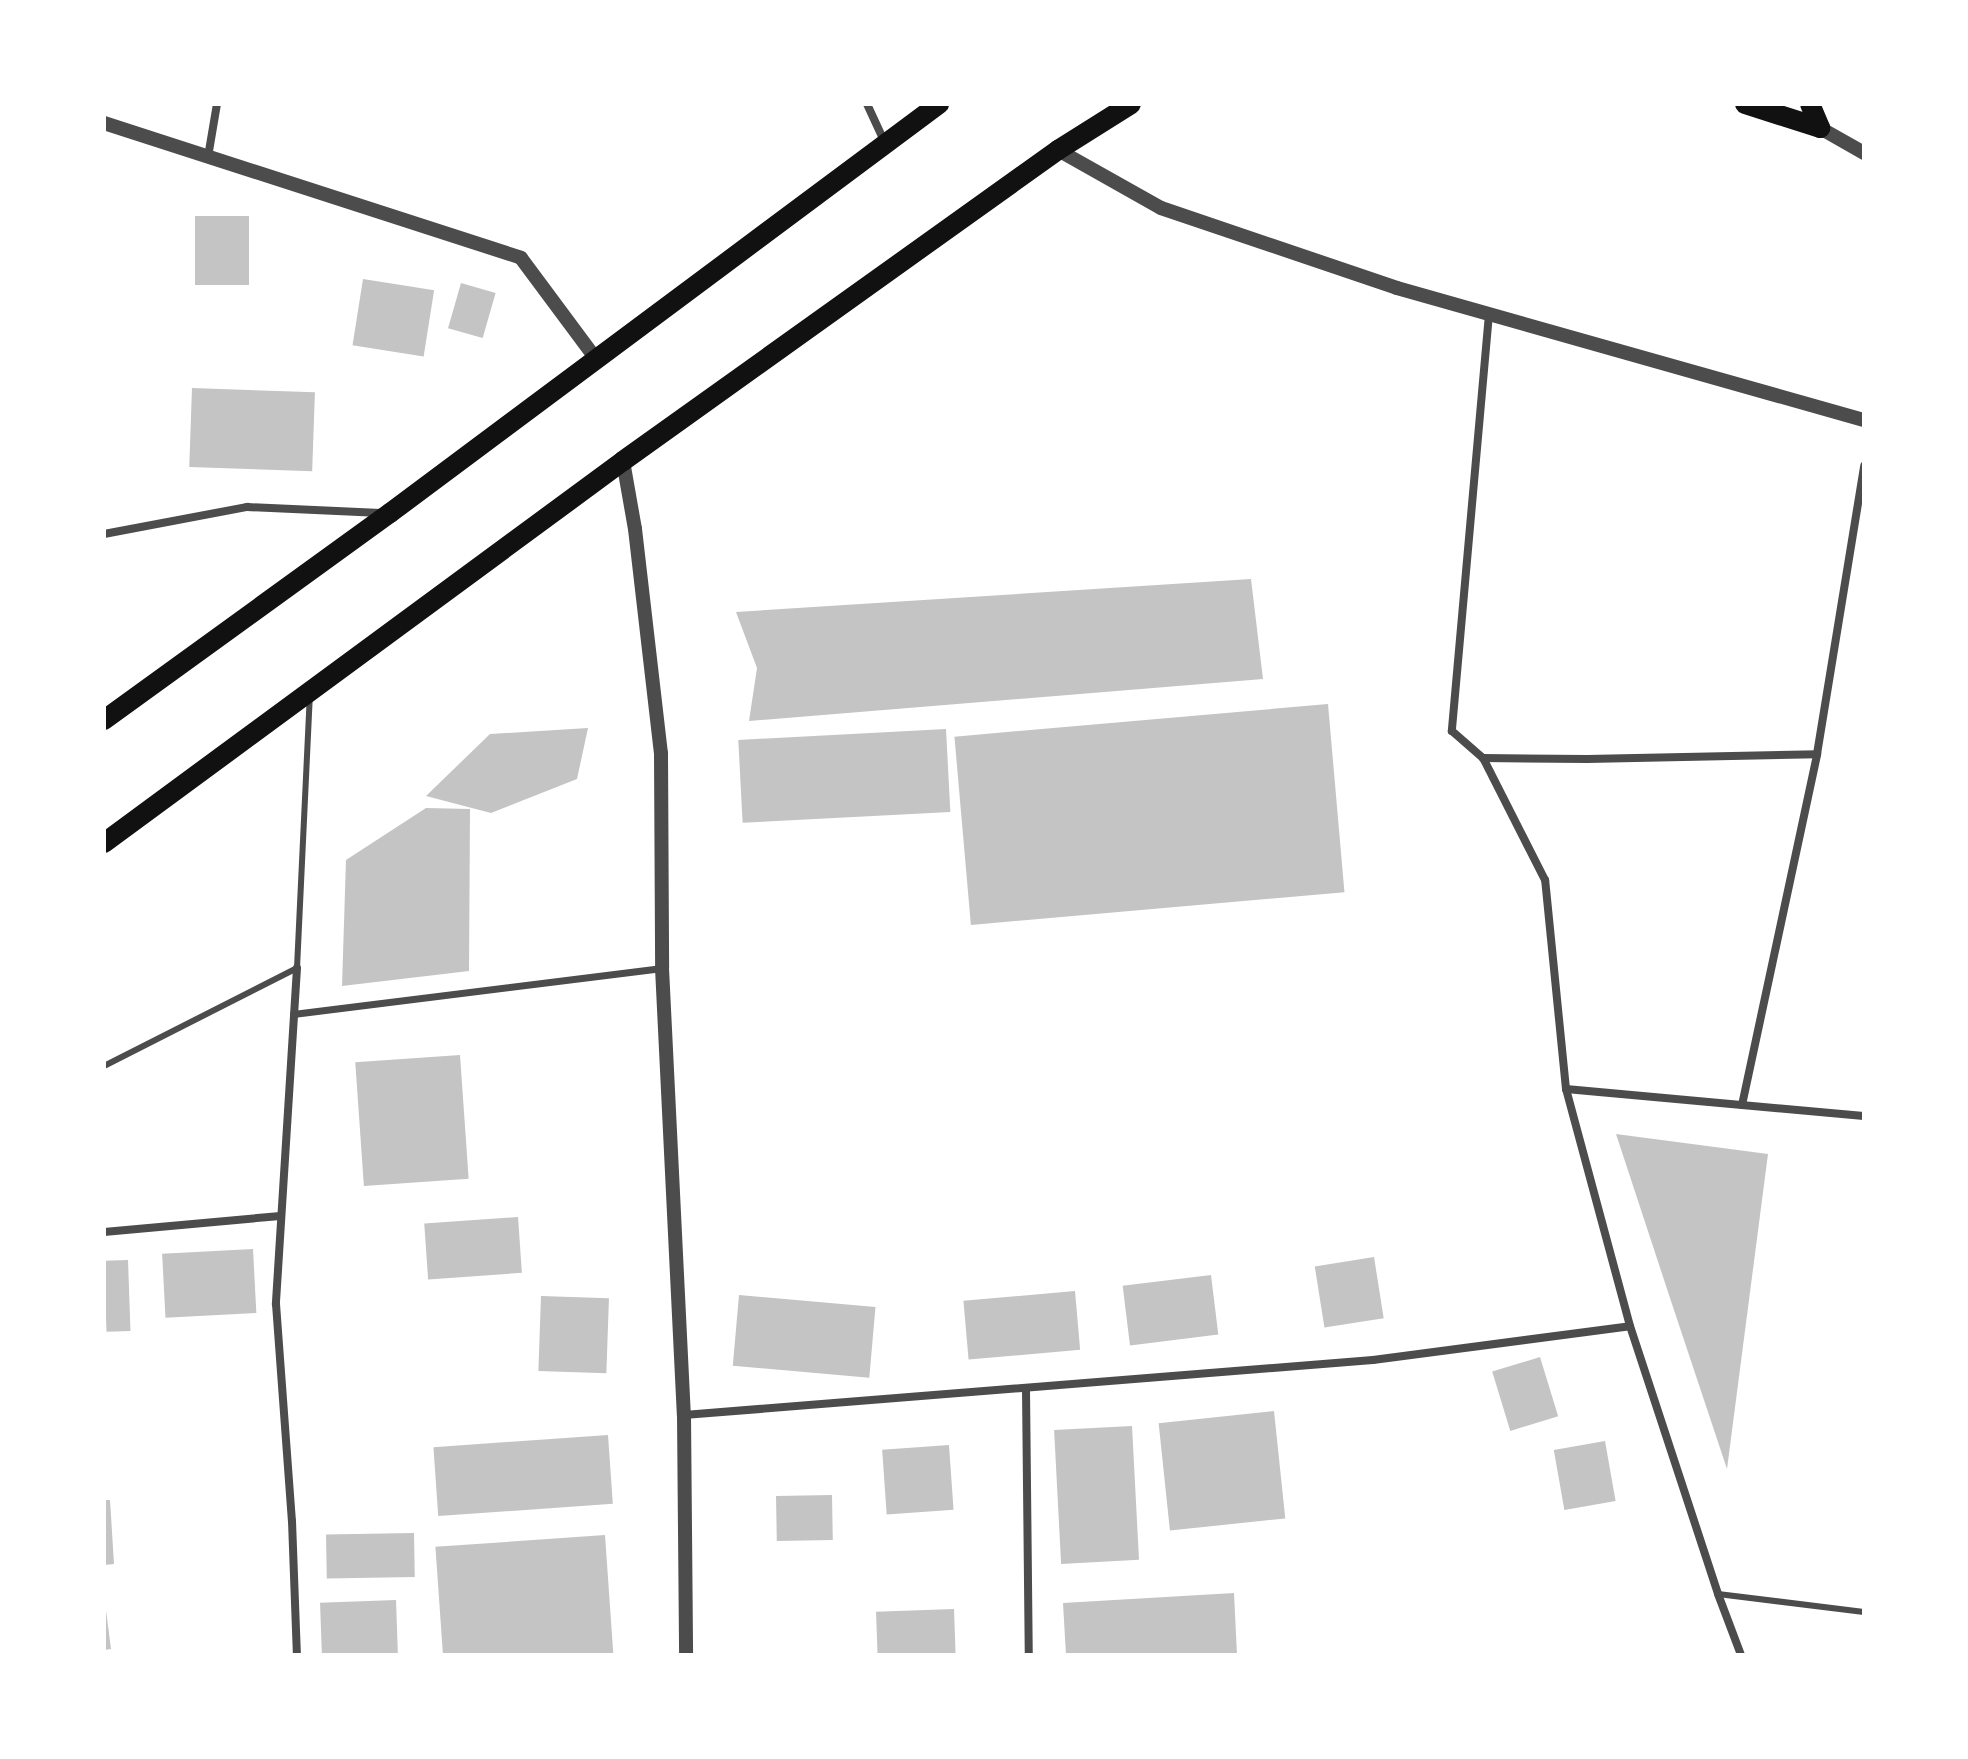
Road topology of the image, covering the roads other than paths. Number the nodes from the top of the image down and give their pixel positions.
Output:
1 (217, 104) edge
2 (867, 104) edge
3 (939, 104) edge
4 (1131, 104) edge
5 (1745, 104) edge
6 (1777, 104) edge
7 (1800, 104) edge
8 (1810, 104) edge
9 (104, 123) edge
10 (1820, 128) junction
11 (885, 143) junction
12 (1058, 150) junction
13 (1864, 153) edge
14 (208, 157) junction
15 (1489, 314) junction
16 (596, 359) junction
17 (1864, 420) edge
18 (623, 461) junction
19 (1864, 466) edge
20 (390, 513) junction
21 (104, 534) edge
22 (311, 692) junction
23 (104, 720) edge
24 (1817, 754) junction
25 (1483, 758) junction
26 (104, 843) edge
27 (297, 968) junction
28 (662, 968) junction
29 (293, 1014) junction
30 (104, 1066) edge
31 (1566, 1089) junction
32 (1742, 1105) junction
33 (1864, 1116) edge
34 (280, 1216) junction
35 (104, 1232) edge
36 (1630, 1326) junction
37 (1026, 1390) junction
38 (684, 1415) junction
39 (1718, 1594) junction
40 (1864, 1612) edge
41 (297, 1655) edge
42 (686, 1655) edge
43 (1029, 1655) edge
44 (1741, 1655) edge

1 - 14 street
2 - 11 street
3 - 11 main road
4 - 12 main road
5 - 10 main road
6 - 10 main road
7 - 10 main road
8 - 10 main road
9 - 14 street
10 - 13 street
11 - 16 main road
12 - 15 street
12 - 18 main road
14 - 16 street
15 - 17 street
15 - 25 street
16 - 20 main road
18 - 22 main road
18 - 28 street
19 - 24 street
20 - 21 street
20 - 23 main road
22 - 26 main road
22 - 27 lane
24 - 25 street
24 - 32 street
25 - 31 street
27 - 29 street
27 - 30 lane
28 - 29 street
28 - 38 street
29 - 34 street
31 - 32 street
31 - 36 street
32 - 33 street
34 - 35 street
34 - 41 street
36 - 37 street
36 - 39 street
37 - 38 street
37 - 43 street
38 - 42 street
39 - 40 lane
39 - 44 street

